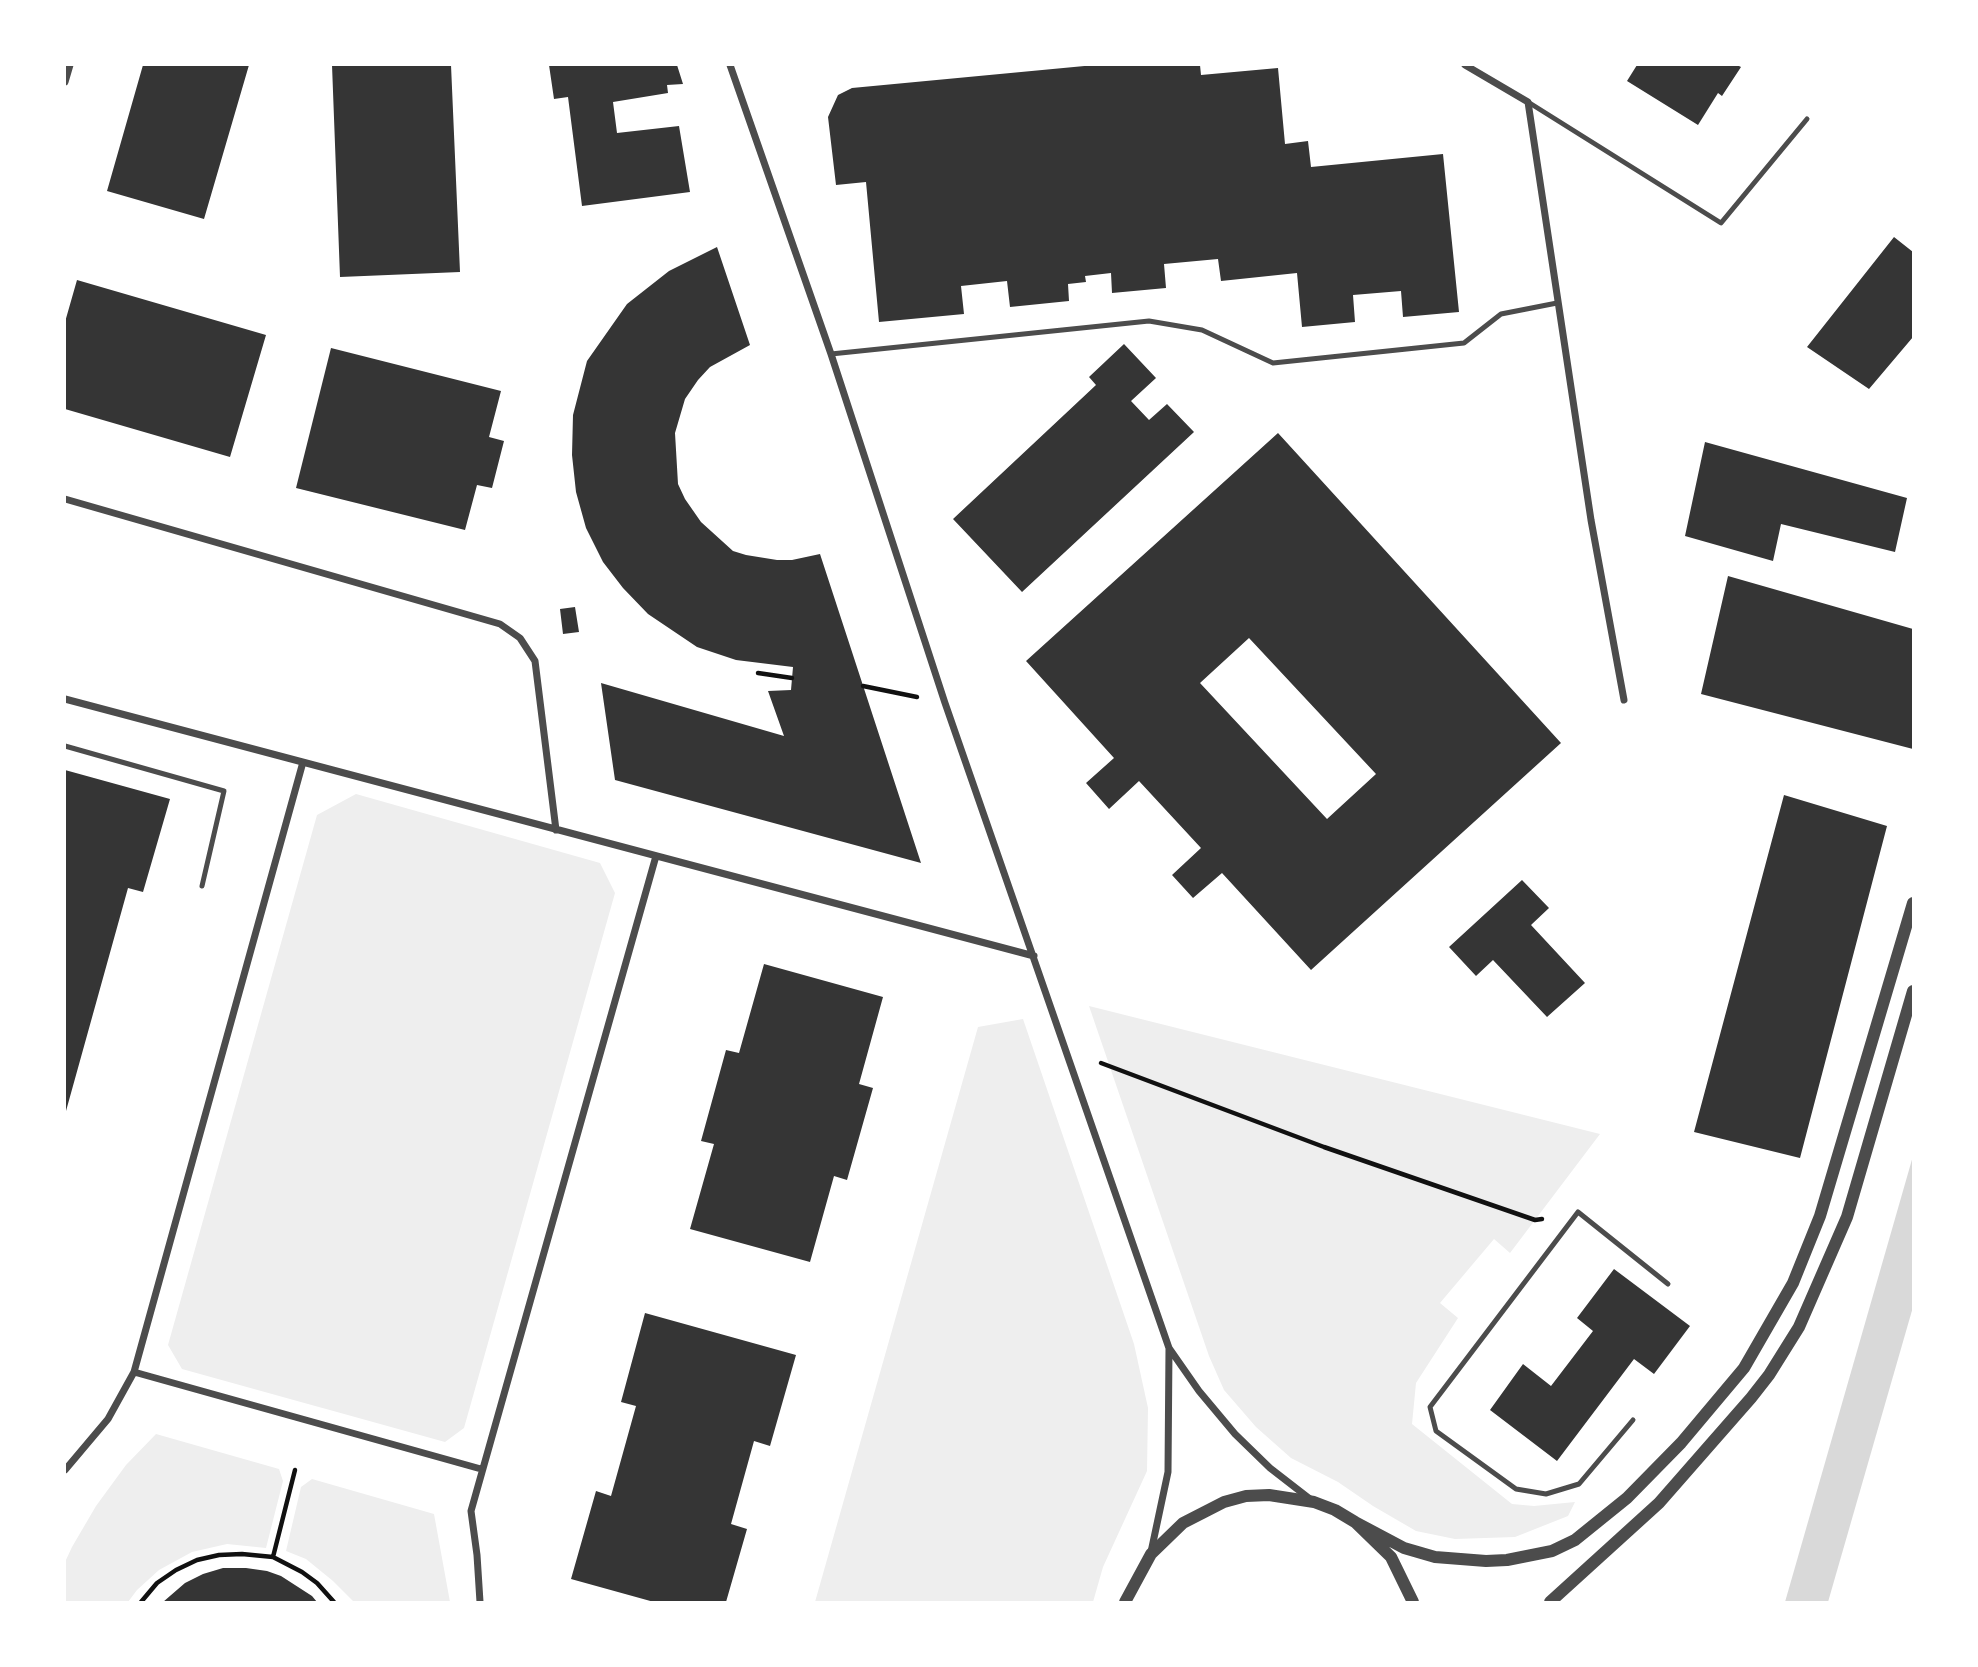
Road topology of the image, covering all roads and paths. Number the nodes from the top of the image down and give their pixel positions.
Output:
1 (70, 65) edge
2 (730, 65) edge
3 (1465, 65) edge
4 (65, 82) edge
5 (1528, 102) junction
6 (1807, 119) dead end
7 (1557, 303) junction
8 (831, 354) junction
9 (65, 499) edge
10 (758, 673) dead end
11 (792, 678) dead end
12 (863, 686) dead end
13 (65, 698) edge
14 (1624, 700) dead end
15 (945, 702) junction
16 (65, 746) edge
17 (303, 762) junction
18 (556, 830) junction
19 (656, 856) junction
20 (202, 886) dead end
21 (1913, 903) edge
22 (1034, 956) junction
23 (1913, 991) edge
24 (1101, 1063) dead end
25 (1578, 1212) junction
26 (1668, 1284) dead end
27 (1169, 1348) junction
28 (134, 1372) junction
29 (1633, 1420) dead end
30 (481, 1469) junction
31 (65, 1470) edge
32 (295, 1470) dead end
33 (1314, 1502) junction
34 (1355, 1522) junction
35 (1151, 1554) junction
36 (273, 1557) junction
37 (141, 1602) edge
38 (334, 1602) edge
39 (480, 1602) edge
40 (1125, 1602) edge
41 (1413, 1602) edge
42 (1550, 1602) edge

1 - 4 street
2 - 8 street
3 - 5 street
5 - 6 lane
5 - 7 street
7 - 8 lane
7 - 14 street
8 - 15 street
9 - 18 street
10 - 11 path
12 - 15 path
13 - 17 street
15 - 22 street
16 - 20 lane
17 - 18 street
17 - 28 street
18 - 19 street
19 - 22 street
19 - 30 street
21 - 34 street
22 - 27 street
23 - 42 street
24 - 25 path
25 - 26 lane
25 - 29 lane
27 - 33 street
27 - 35 street
28 - 30 street
28 - 31 street
30 - 39 street
32 - 36 path
33 - 34 street
33 - 35 street
34 - 41 street
35 - 40 street
36 - 37 path
36 - 38 path

